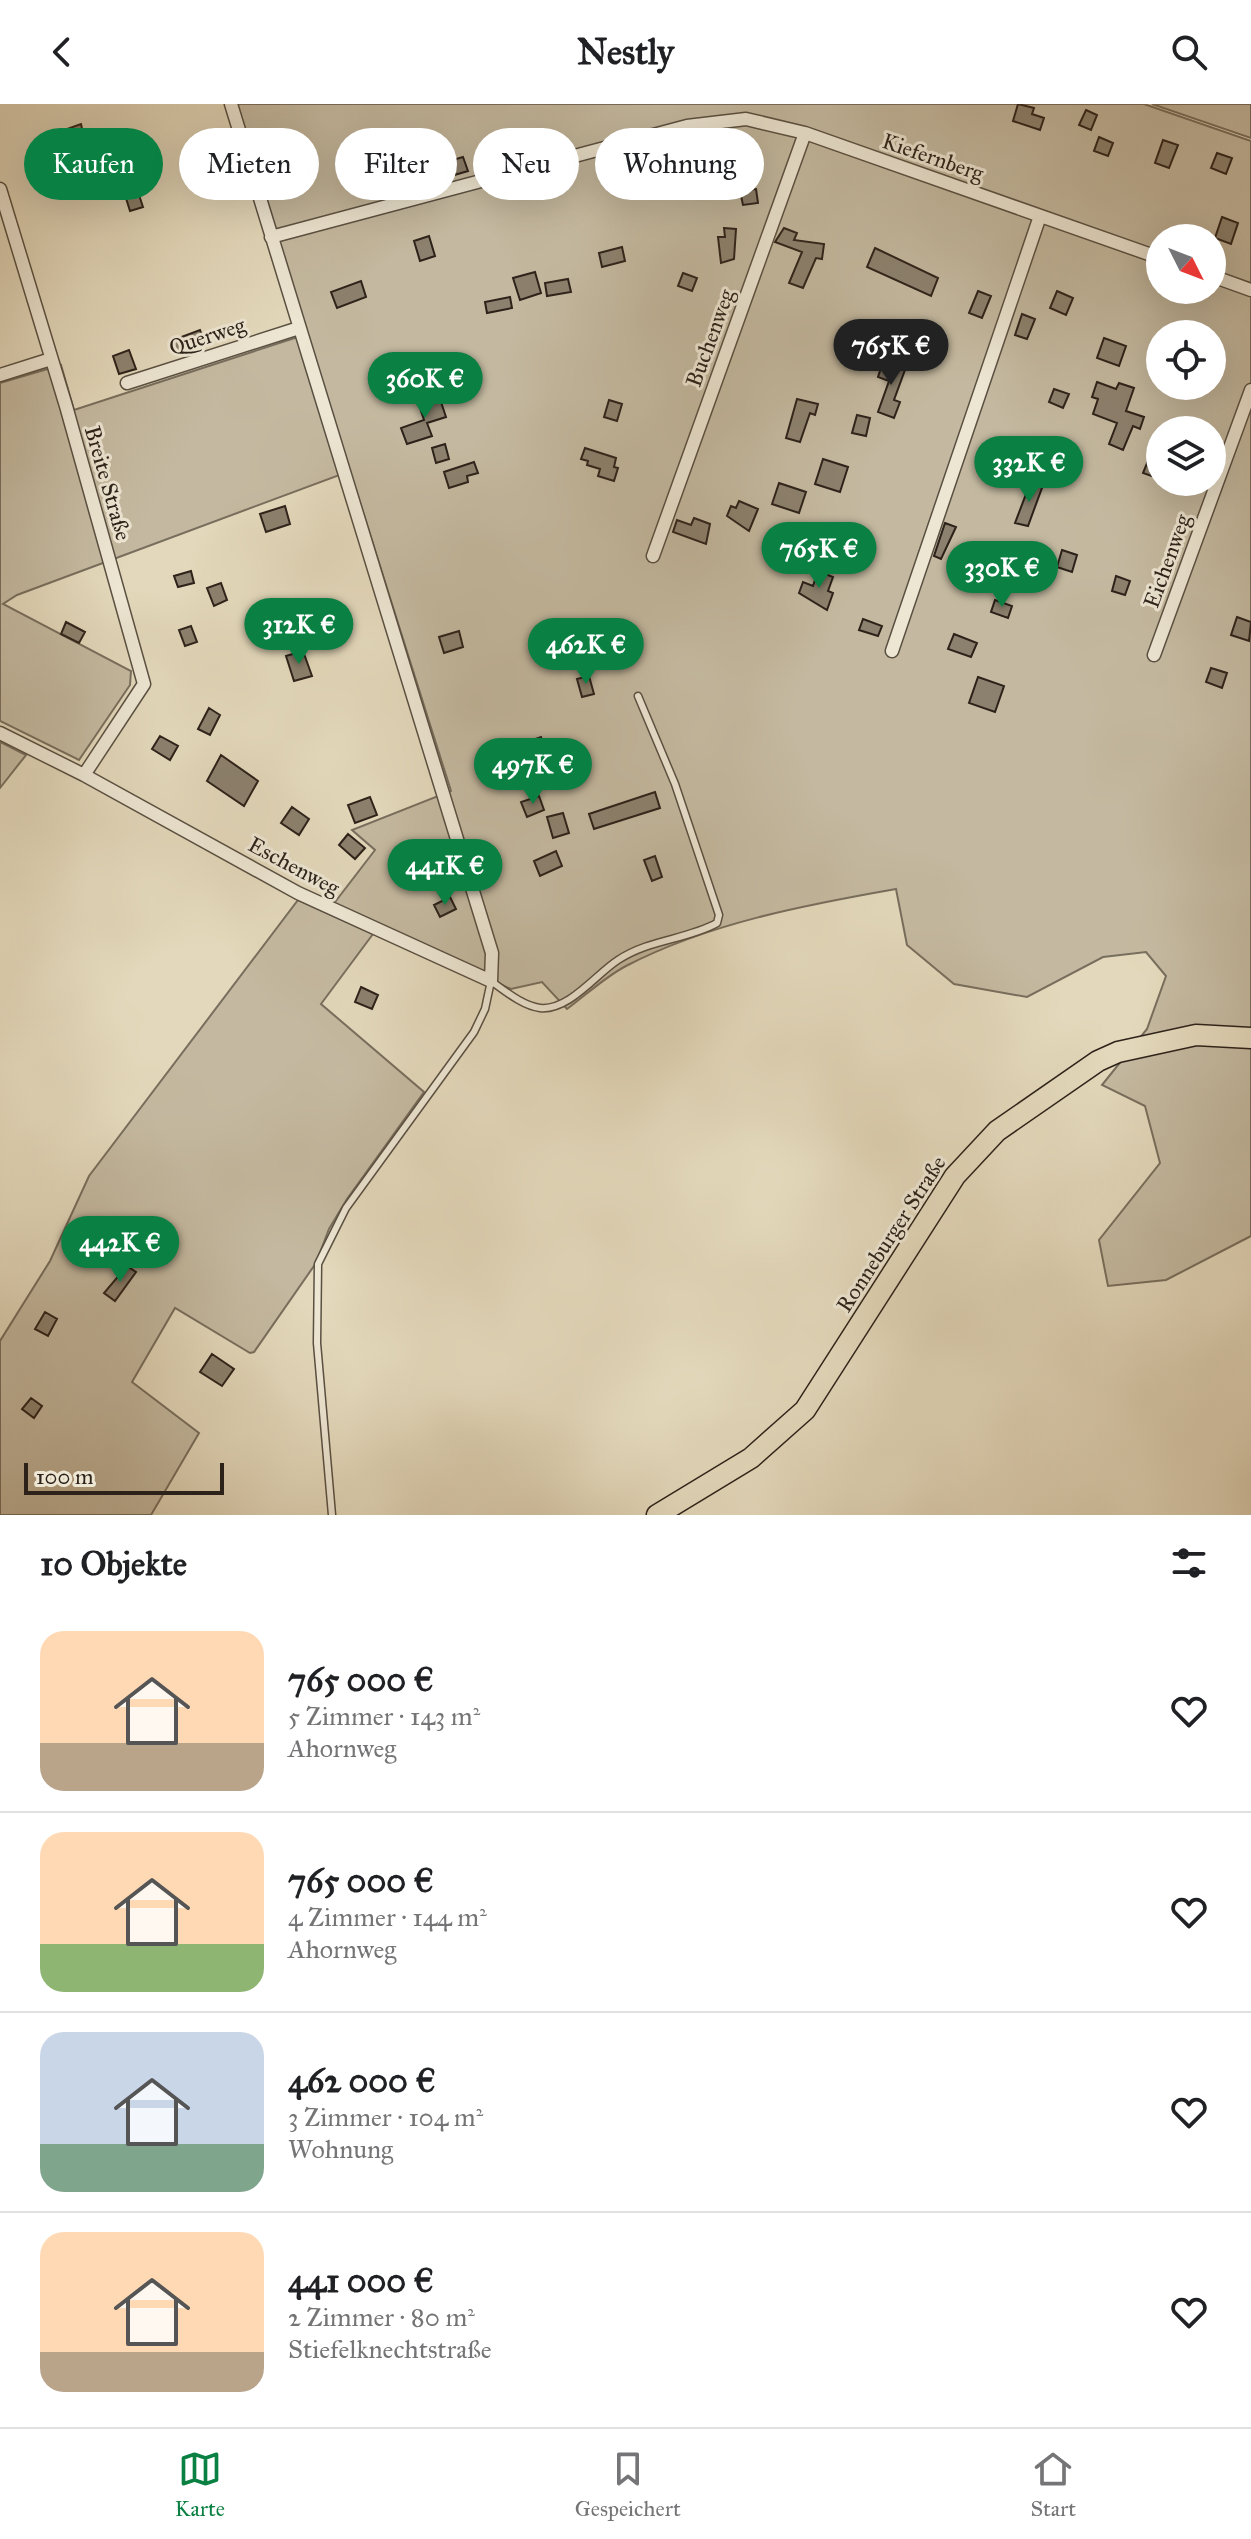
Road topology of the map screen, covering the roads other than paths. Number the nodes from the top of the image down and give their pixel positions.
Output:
1 (231, 104) edge
2 (805, 133) junction
3 (0, 189) edge
4 (1040, 216) junction
5 (271, 237) junction
6 (1146, 253) edge
7 (1226, 281) edge
8 (1251, 290) edge
9 (299, 328) junction
10 (51, 359) junction
11 (0, 375) edge
12 (127, 383) dead end
13 (1251, 390) edge
14 (653, 556) dead end
15 (892, 651) dead end
16 (1154, 655) dead end
17 (638, 696) dead end
18 (0, 733) edge
19 (84, 775) junction
20 (491, 981) junction
21 (1251, 1038) edge
22 (332, 1515) edge
23 (657, 1515) edge

1 - 5 street
2 - 4 street, Kiefernberg
2 - 5 street, Kiefernberg
2 - 14 street, Buchenweg
3 - 10 street, Breite Straße
4 - 6 street, Kiefernberg
4 - 15 street
5 - 9 street
7 - 8 street
9 - 12 street, Querweg
9 - 20 street
10 - 11 street
10 - 19 street, Breite Straße
13 - 16 street, Eichenweg
17 - 20 lane
18 - 19 street, Eschenweg
19 - 20 street, Eschenweg
20 - 22 lane
21 - 23 main road, Ronneburger Straße

